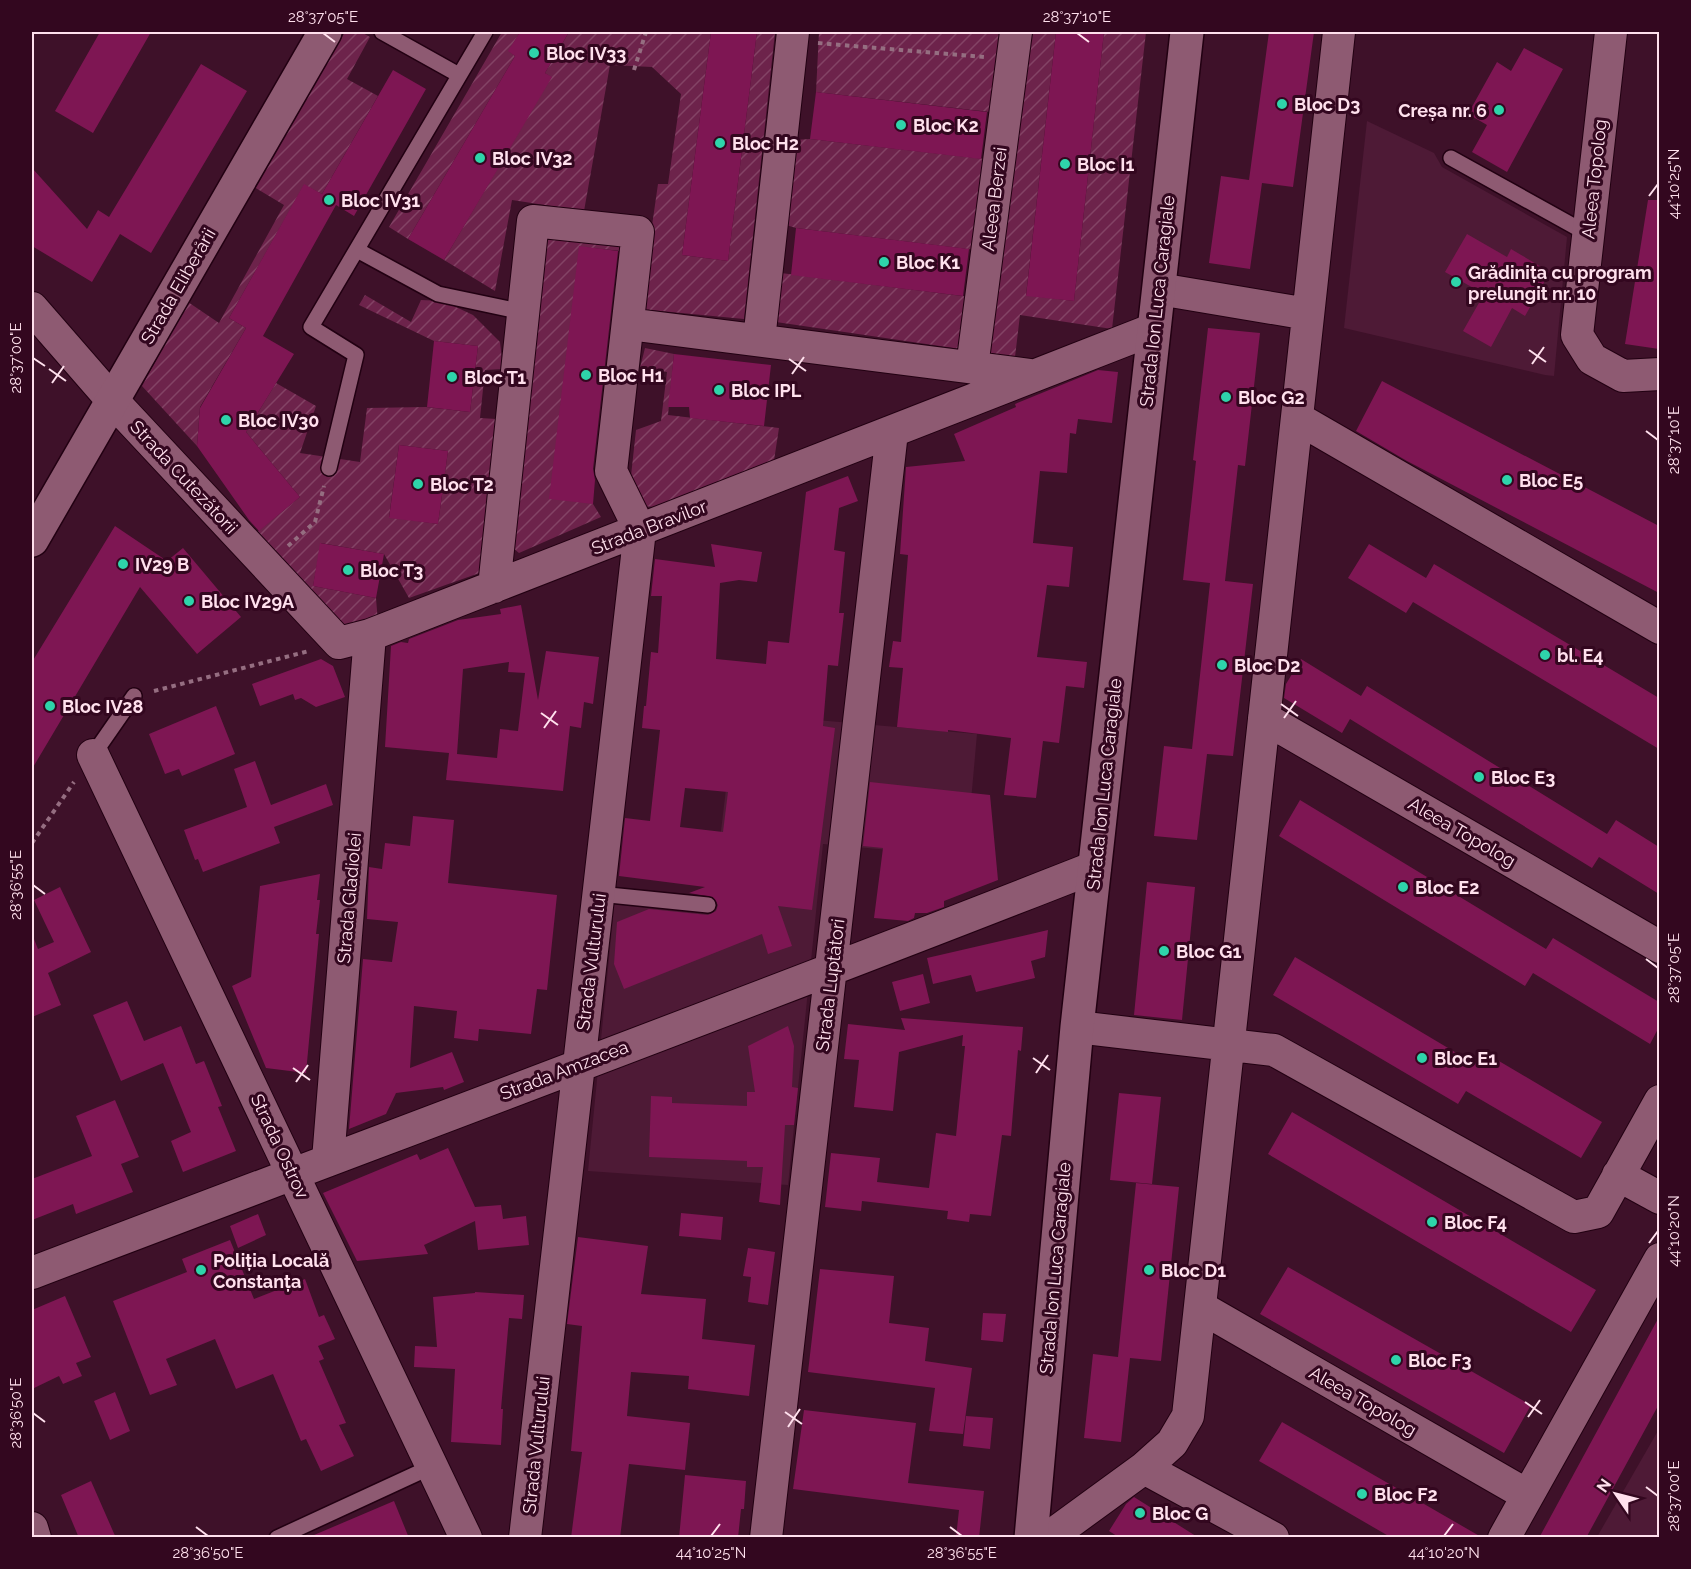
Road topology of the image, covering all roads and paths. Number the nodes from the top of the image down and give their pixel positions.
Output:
1 (325, 32) edge
2 (382, 32) edge
3 (485, 32) edge
4 (646, 32) edge
5 (1187, 32) edge
6 (1339, 32) edge
7 (1611, 32) edge
8 (792, 36) edge
9 (1014, 45) edge
10 (634, 70) dead end
11 (459, 75) junction
12 (1451, 158) dead end
13 (1587, 234) junction
14 (357, 250) junction
15 (1159, 289) junction
16 (32, 308) edge
17 (523, 312) junction
18 (1308, 314) junction
19 (628, 324) junction
20 (1154, 329) junction
21 (759, 340) junction
22 (972, 368) junction
23 (1659, 374) edge
24 (1036, 376) junction
25 (112, 400) junction
26 (1297, 418) junction
27 (892, 432) junction
28 (329, 468) joint
29 (640, 530) junction
30 (32, 540) edge
31 (267, 566) junction
32 (494, 587) junction
33 (1659, 628) edge
34 (370, 635) junction
35 (339, 644) junction
36 (134, 696) joint
37 (1264, 718) junction
38 (93, 754) junction
39 (32, 843) edge
40 (1095, 867) junction
41 (598, 894) junction
42 (708, 905) dead end
43 (1659, 947) edge
44 (832, 971) junction
45 (1077, 1027) junction
46 (1228, 1046) junction
47 (579, 1064) junction
48 (1659, 1101) edge
49 (328, 1160) junction
50 (293, 1173) junction
51 (1618, 1175) junction
52 (1659, 1198) edge
53 (1659, 1259) edge
54 (32, 1273) edge
55 (1200, 1307) junction
56 (433, 1466) junction
57 (1144, 1468) junction
58 (1527, 1495) junction
59 (32, 1528) edge
60 (35, 1538) edge
61 (277, 1538) edge
62 (466, 1538) edge
63 (525, 1538) edge
64 (766, 1538) edge
65 (1031, 1538) edge
66 (1048, 1538) edge
67 (1273, 1538) edge
68 (1504, 1538) edge

1 - 25 street, Strada Eliberării
2 - 11 lane
3 - 11 lane
4 - 10 path
5 - 15 street, Strada Ion Luca Caragiale
6 - 18 street
7 - 13 street, Aleea Topolog
8 - 9 path
8 - 21 street
9 - 22 street, Aleea Berzei
11 - 14 lane
12 - 13 lane
13 - 23 street, Aleea Topolog
14 - 17 lane
14 - 28 lane
15 - 18 street
15 - 20 street, Strada Ion Luca Caragiale
16 - 25 street, Strada Cutezătorii
17 - 19 street
17 - 32 street
18 - 26 street
19 - 21 street
19 - 29 street
20 - 24 street, Strada Bravilor
20 - 40 street, Strada Ion Luca Caragiale
21 - 22 street
22 - 24 street
24 - 27 street, Strada Bravilor
25 - 30 street, Strada Eliberării
25 - 31 street, Strada Cutezătorii
26 - 33 street
26 - 37 street
27 - 29 street, Strada Bravilor
27 - 44 street, Strada Luptători
28 - 31 path
29 - 32 street, Strada Bravilor
29 - 41 street, Strada Vulturului
31 - 35 street, Strada Cutezătorii
32 - 34 street, Strada Bravilor
34 - 35 street, Strada Bravilor
34 - 49 street, Strada Gladiolei
35 - 36 path
36 - 38 lane
37 - 43 street, Aleea Topolog
37 - 46 street
38 - 39 path
38 - 50 street, Strada Ostrov
40 - 44 street, Strada Amzacea
40 - 45 street, Strada Ion Luca Caragiale
41 - 42 lane
41 - 47 street, Strada Vulturului
44 - 47 street, Strada Amzacea
44 - 64 street, Strada Luptători
45 - 46 street
45 - 65 street, Strada Ion Luca Caragiale
46 - 51 street
46 - 55 street
47 - 49 street, Strada Amzacea
47 - 63 street, Strada Vulturului
48 - 51 street
49 - 50 street, Strada Amzacea
50 - 54 street, Strada Amzacea
50 - 56 street, Strada Ostrov
51 - 52 street
53 - 58 street
55 - 57 street
55 - 58 street, Aleea Topolog
56 - 61 lane
56 - 62 street, Strada Ostrov
57 - 66 street
57 - 67 street
58 - 68 street
59 - 60 street

